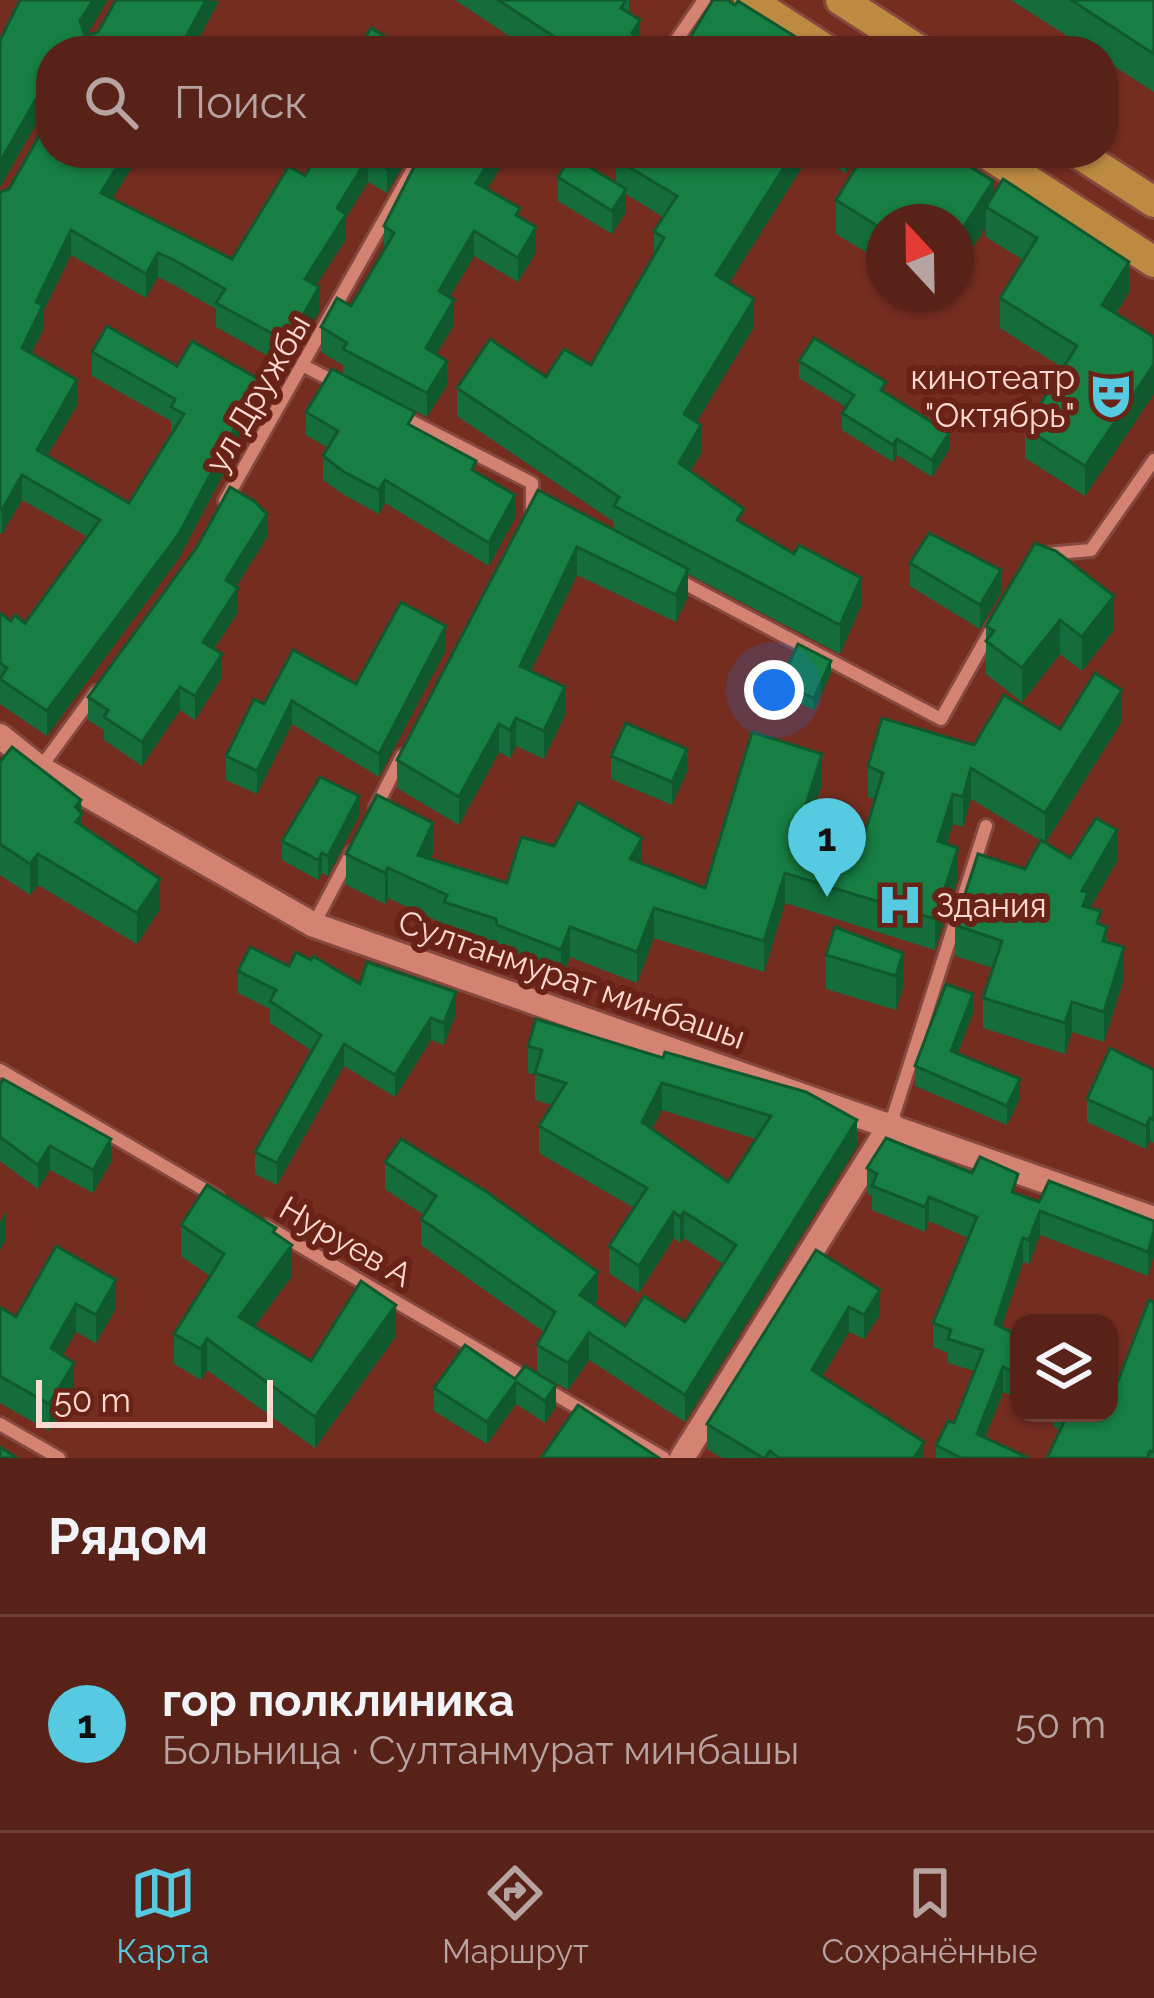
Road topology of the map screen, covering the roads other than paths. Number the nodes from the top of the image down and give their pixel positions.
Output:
1 (704, 0) edge
2 (749, 0) edge
3 (842, 0) edge
4 (679, 36) edge
5 (805, 36) edge
6 (897, 36) edge
7 (414, 168) edge
8 (1009, 168) edge
9 (1101, 168) edge
10 (1154, 202) edge
11 (1154, 262) edge
12 (304, 366) junction
13 (346, 387) edge
14 (387, 409) edge
15 (1154, 460) edge
16 (535, 504) junction
17 (555, 515) edge
18 (212, 524) edge
19 (524, 525) edge
20 (1034, 555) edge
21 (656, 569) edge
22 (999, 616) edge
23 (108, 675) edge
24 (0, 736) edge
25 (413, 736) edge
26 (40, 768) junction
27 (369, 820) edge
28 (986, 826) dead end
29 (358, 841) edge
30 (314, 925) junction
31 (0, 1070) edge
32 (891, 1124) junction
33 (242, 1211) edge
34 (1154, 1219) edge
35 (262, 1223) edge
36 (0, 1424) edge
37 (58, 1458) edge
38 (664, 1458) edge
39 (682, 1458) edge

1 - 4 street
2 - 5 main road
3 - 6 main road
7 - 12 street, ул Дружбы
8 - 11 main road
9 - 10 main road
12 - 13 street
12 - 18 street, ул Дружбы
14 - 16 street
15 - 20 street
16 - 17 street
16 - 19 street
21 - 22 street
23 - 26 street
24 - 26 street, Султанмурат минбашы
25 - 27 street
26 - 30 street, Султанмурат минбашы
28 - 32 street
29 - 30 street
30 - 32 street, Султанмурат минбашы
31 - 33 street, Нуруев А
32 - 34 street, Султанмурат минбашы
32 - 39 street
35 - 38 street, Нуруев А
36 - 37 street

